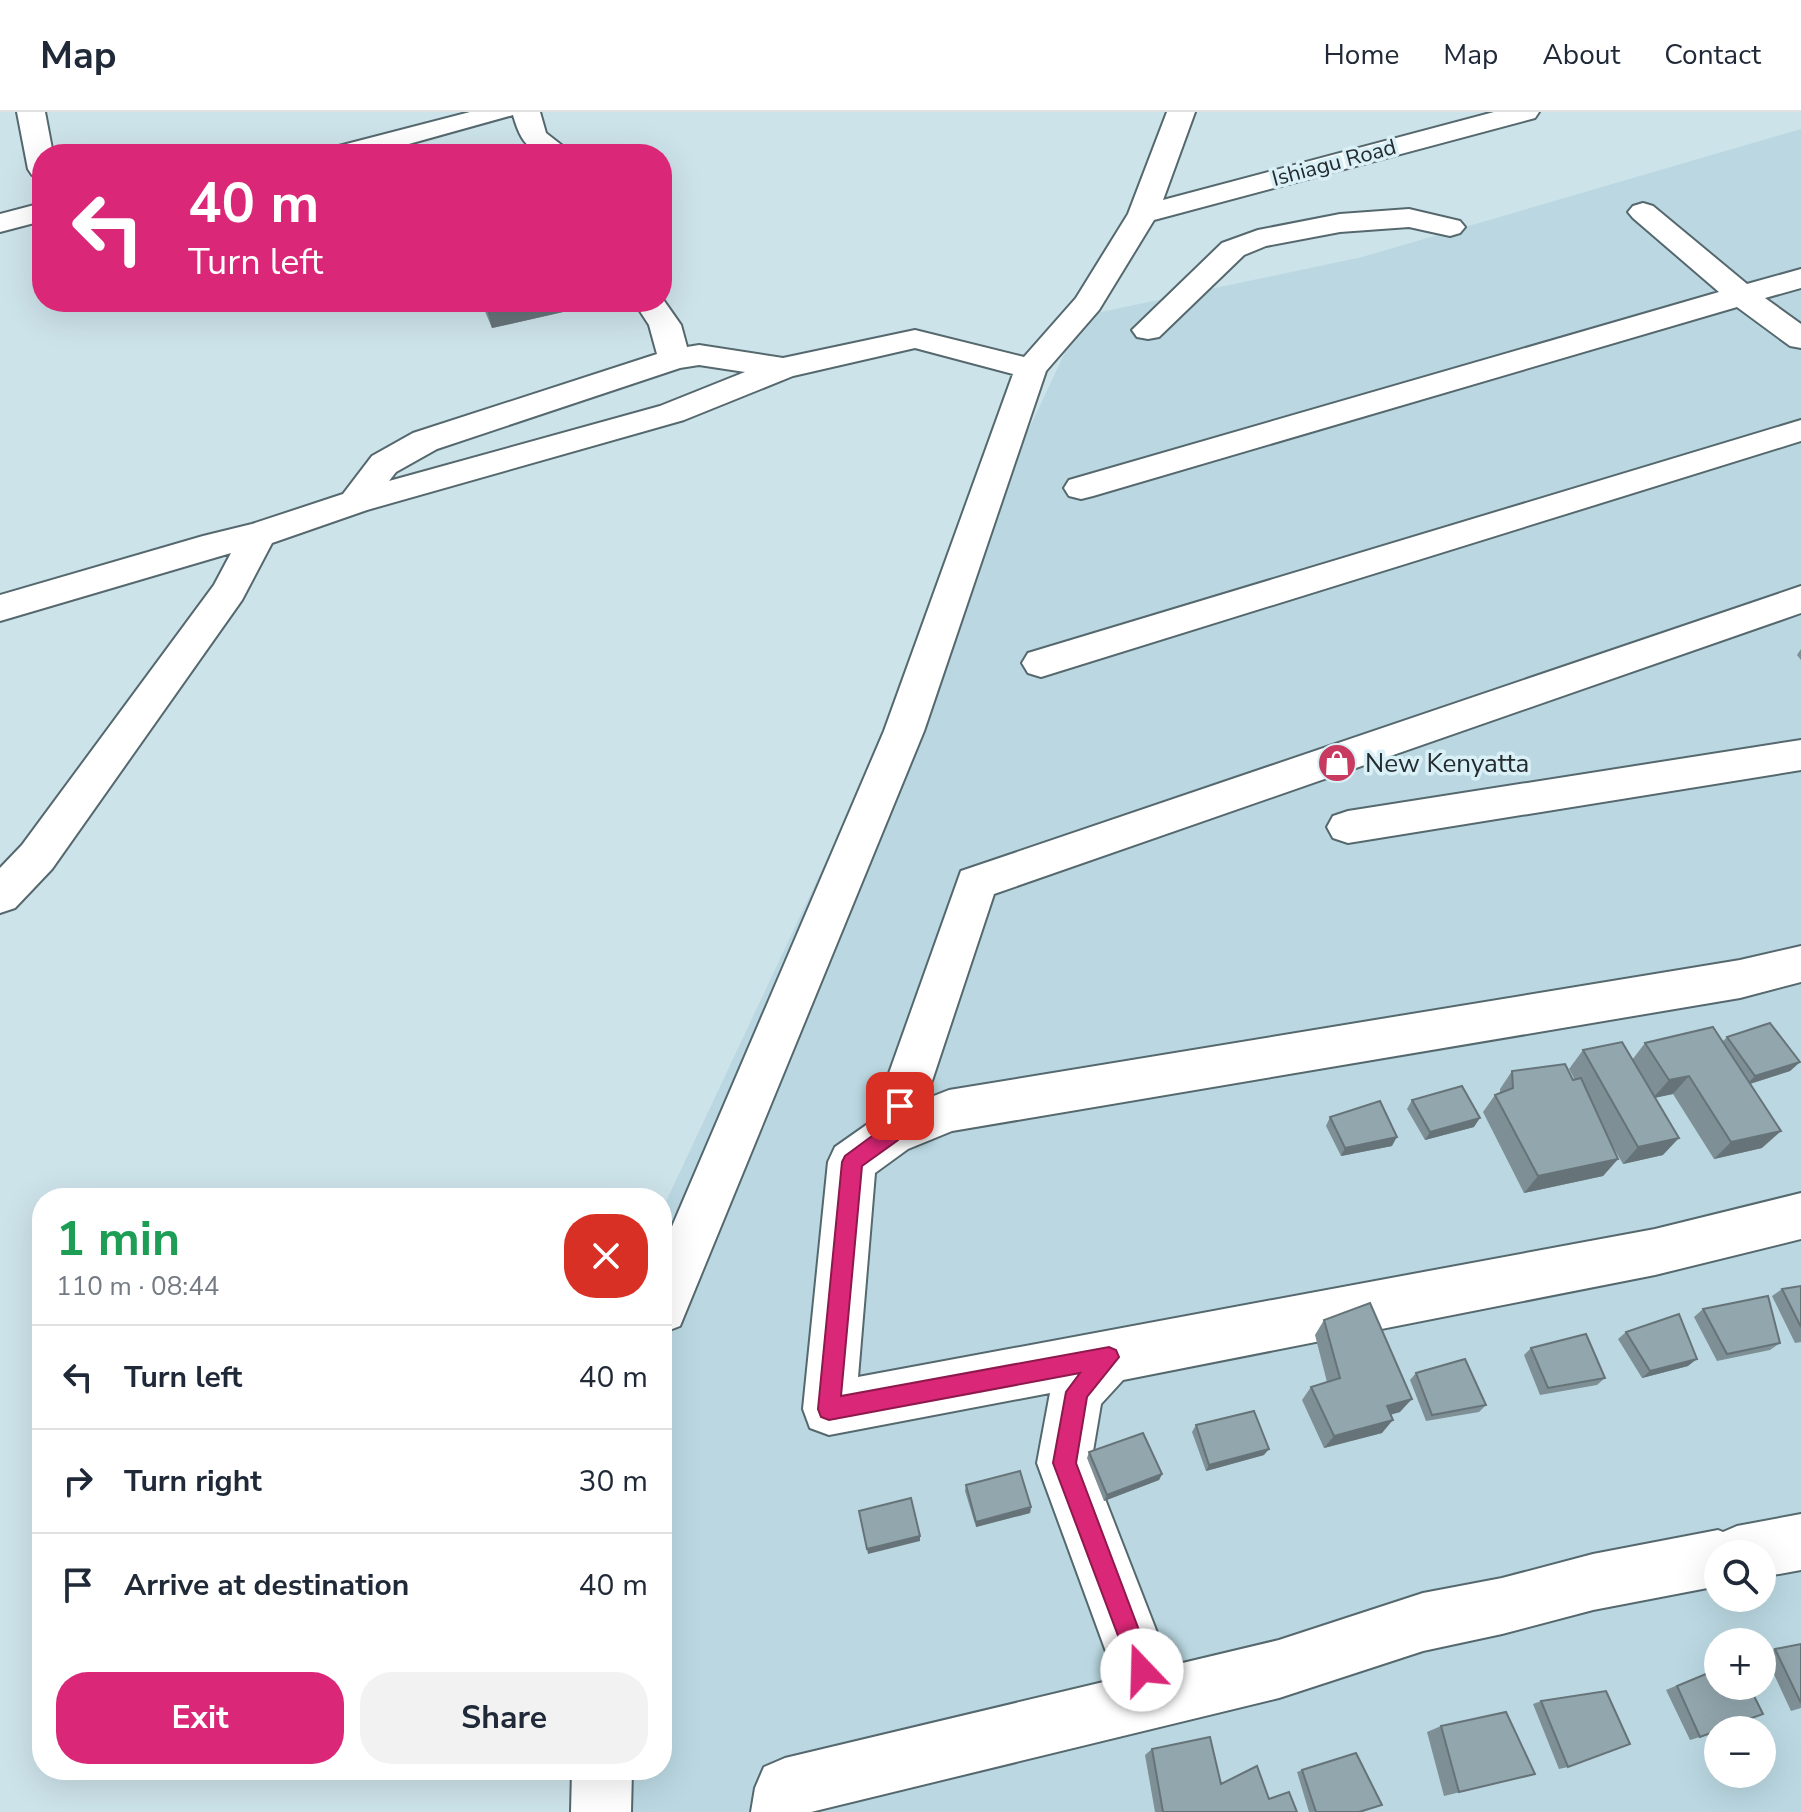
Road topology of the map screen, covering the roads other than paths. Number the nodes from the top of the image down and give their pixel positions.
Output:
1 (31, 112) edge
2 (502, 112) edge
3 (526, 112) edge
4 (1181, 112) edge
5 (1525, 112) edge
6 (37, 144) edge
7 (379, 144) edge
8 (544, 144) edge
9 (32, 198) edge
10 (1643, 212) dead end
11 (1143, 214) junction
12 (19, 217) edge
13 (1450, 227) dead end
14 (1801, 278) edge
15 (1742, 296) junction
16 (656, 312) edge
17 (1148, 330) dead end
18 (1801, 339) edge
19 (674, 359) junction
20 (783, 368) junction
21 (1031, 369) junction
22 (1801, 430) edge
23 (1081, 488) dead end
24 (355, 502) junction
25 (258, 535) junction
26 (1801, 599) edge
27 (0, 608) edge
28 (1041, 663) dead end
29 (1801, 755) edge
30 (1348, 827) dead end
31 (0, 896) edge
32 (1801, 964) edge
33 (891, 1134) junction
34 (1801, 1216) edge
35 (672, 1285) edge
36 (1109, 1357) junction
37 (1801, 1542) edge
38 (1776, 1547) edge
39 (1704, 1561) edge
40 (1153, 1699) junction
41 (602, 1780) edge
42 (601, 1812) edge
43 (781, 1812) edge

1 - 6 street
2 - 7 street
3 - 8 street
4 - 11 street
5 - 11 street, Ishiagu Road
9 - 12 street
10 - 15 street
11 - 21 street
13 - 17 street
14 - 15 street
15 - 18 street
15 - 23 street
16 - 19 street
19 - 20 street
19 - 24 street
20 - 21 street
20 - 24 street
21 - 35 street
22 - 28 street
24 - 25 street
25 - 27 street
25 - 31 street
26 - 33 street
29 - 30 street
32 - 33 street
33 - 36 street
34 - 36 street
36 - 40 street
37 - 38 street
39 - 40 street
40 - 43 street
41 - 42 street

